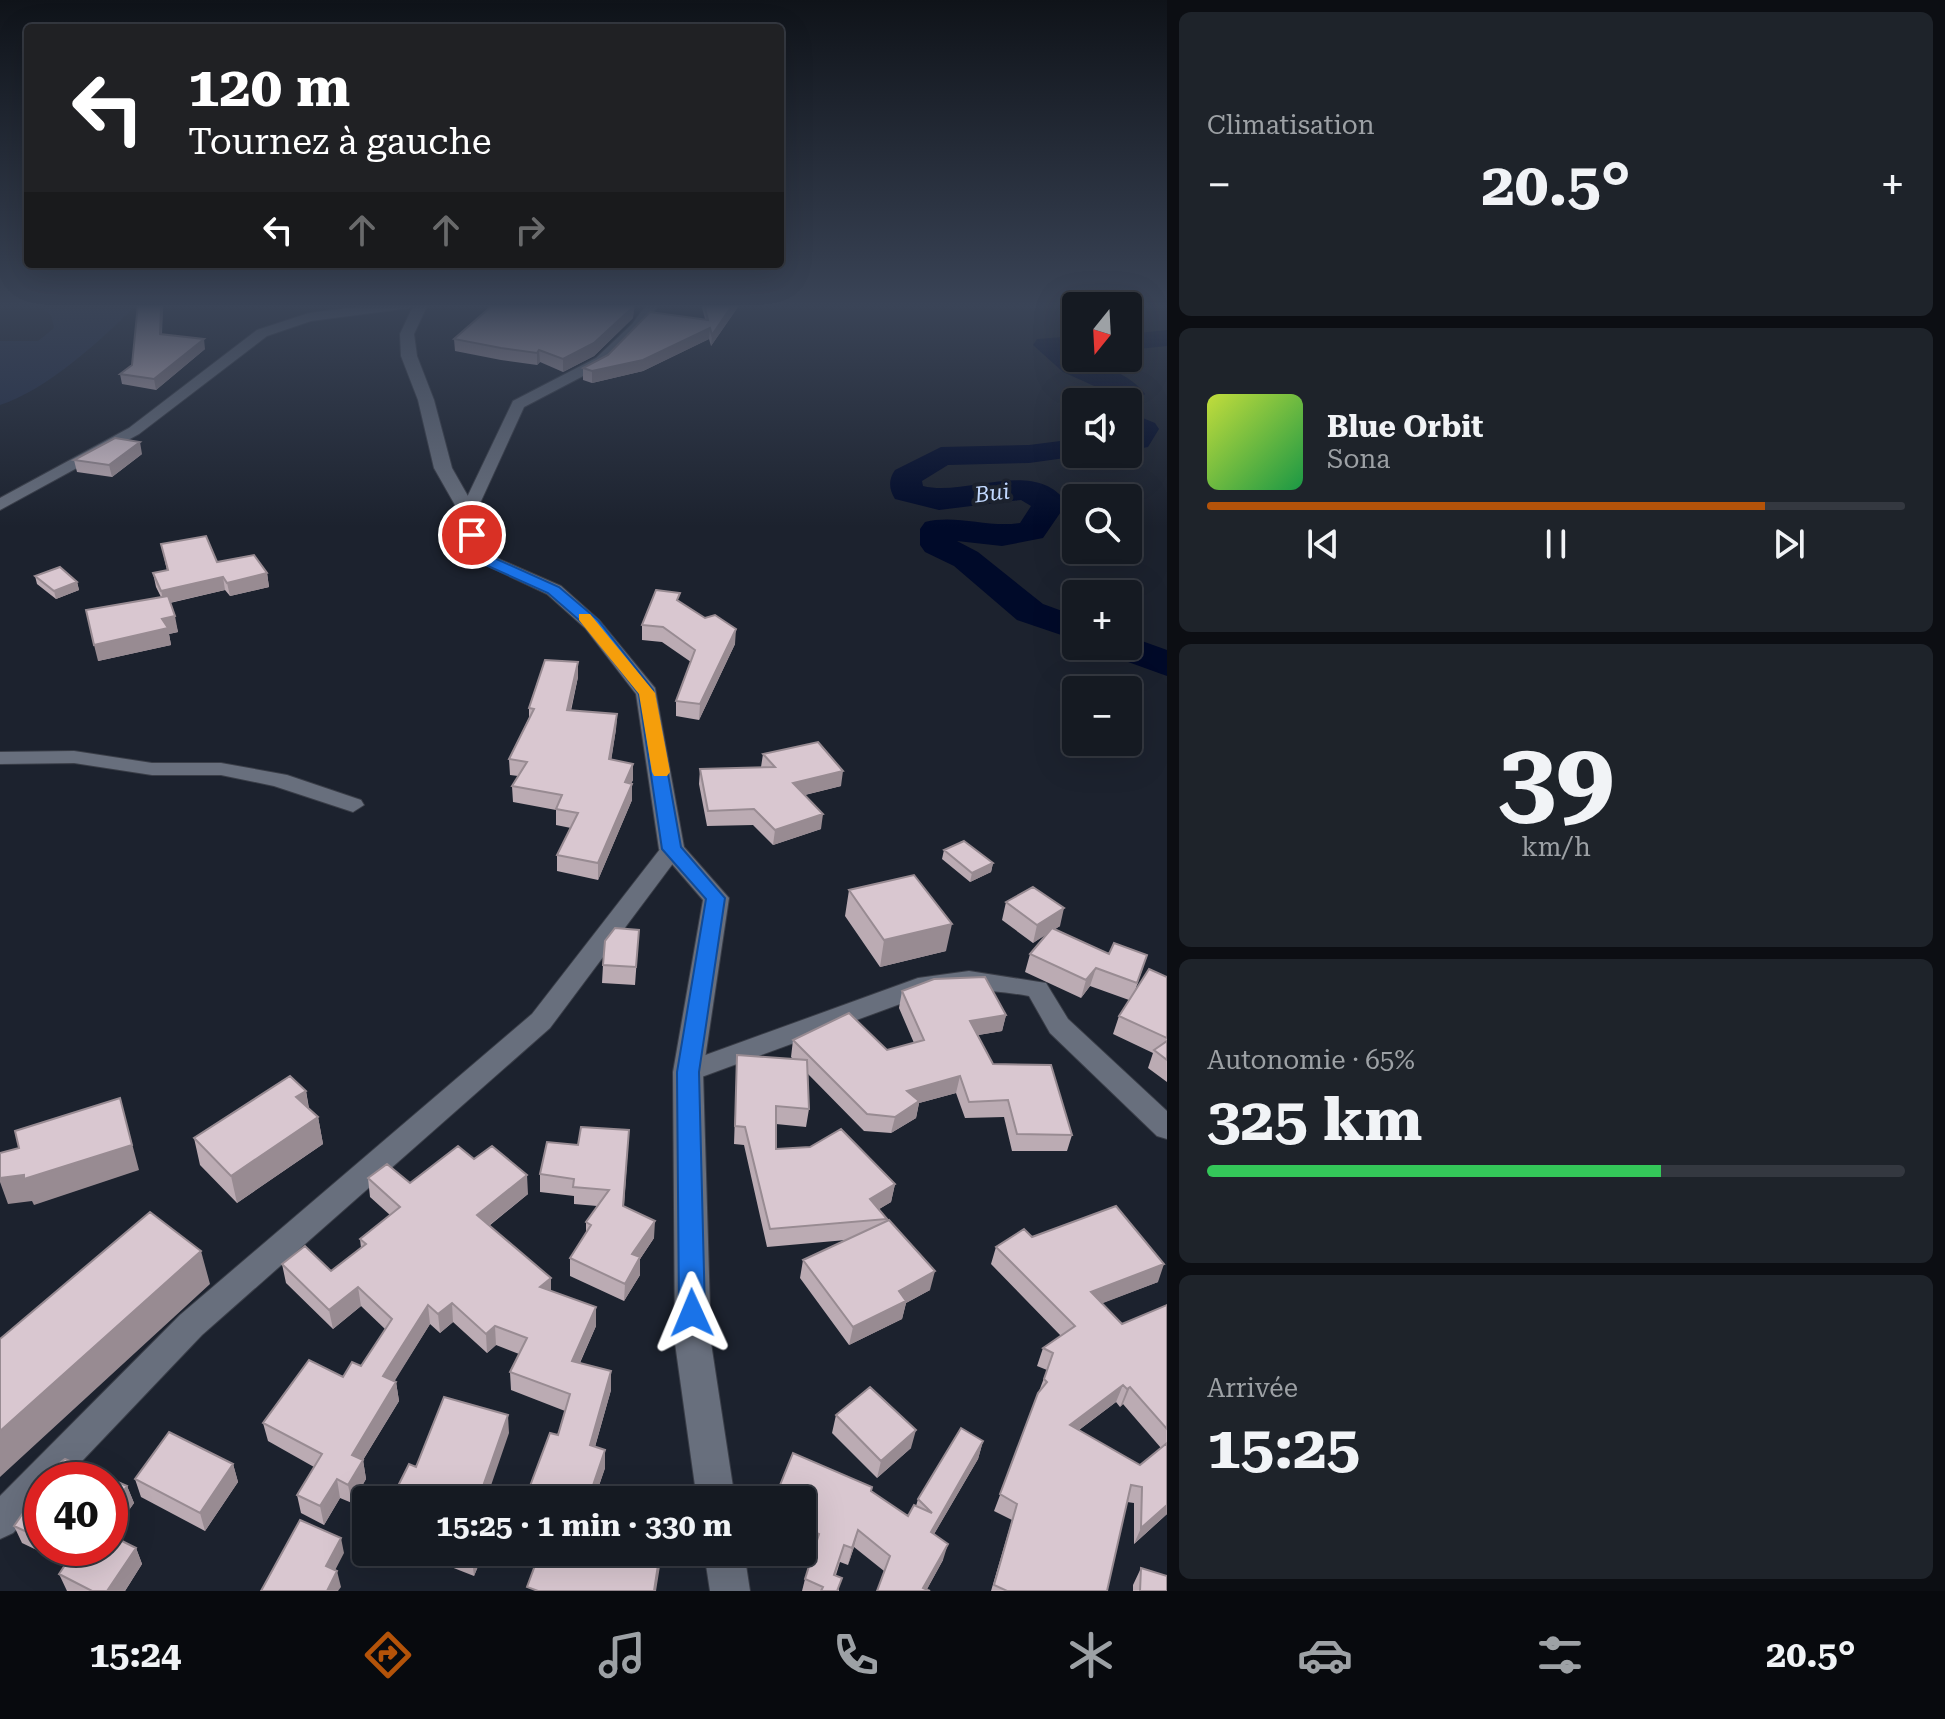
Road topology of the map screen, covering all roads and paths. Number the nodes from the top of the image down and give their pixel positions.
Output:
1 (200, 378) edge
2 (418, 378) edge
3 (568, 378) edge
4 (0, 505) edge
5 (468, 512) junction
6 (0, 758) edge
7 (353, 805) dead end
8 (672, 849) junction
9 (688, 1072) junction
10 (1167, 1128) edge
11 (714, 1486) edge
12 (0, 1521) edge
13 (726, 1566) edge
14 (730, 1591) edge

1 - 4 street
2 - 5 street
3 - 5 street
5 - 8 street
6 - 7 street
8 - 9 street
8 - 12 street
9 - 10 street
9 - 11 street
13 - 14 street

